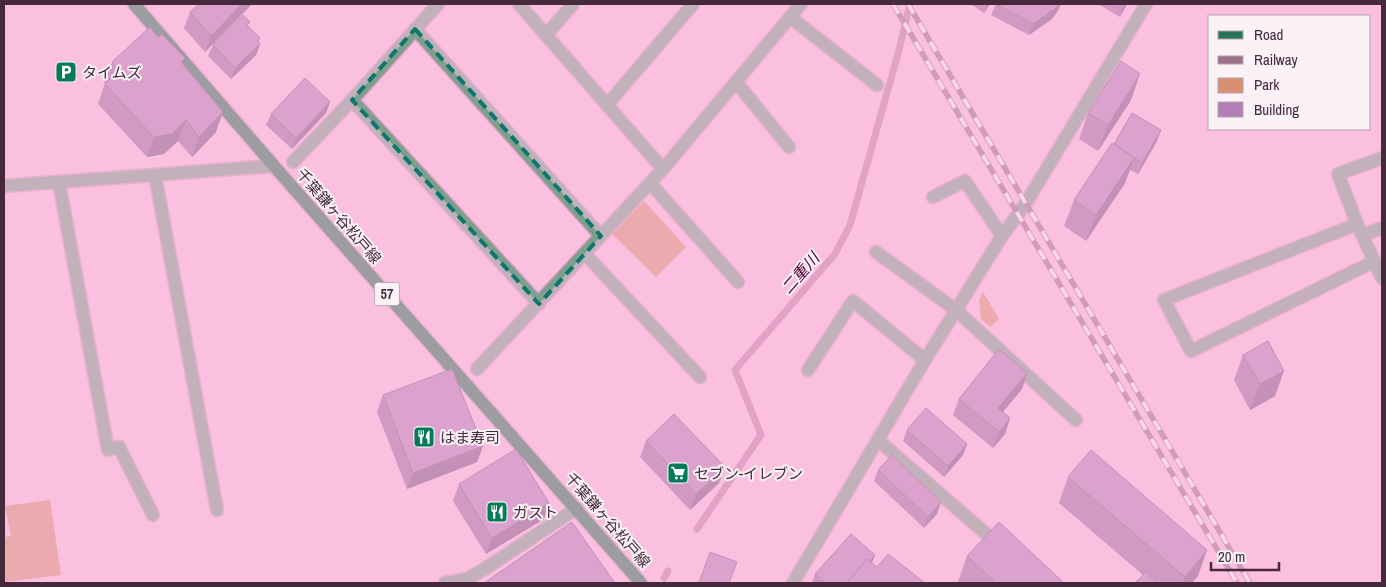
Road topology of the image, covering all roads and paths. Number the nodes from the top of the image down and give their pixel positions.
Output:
1 (134, 4) edge
2 (438, 4) edge
3 (519, 4) edge
4 (574, 4) edge
5 (694, 4) edge
6 (801, 4) edge
7 (1146, 4) edge
8 (790, 17) junction
9 (415, 29) junction
10 (546, 35) junction
11 (736, 82) junction
12 (877, 85) dead end
13 (352, 100) junction
14 (607, 105) junction
15 (789, 147) dead end
16 (1382, 158) edge
17 (293, 162) dead end
18 (274, 166) junction
19 (663, 169) junction
20 (155, 175) junction
21 (59, 182) junction
22 (650, 183) junction
23 (4, 186) edge
24 (933, 197) dead end
25 (1357, 224) junction
26 (1382, 228) edge
27 (1363, 235) junction
28 (601, 236) junction
29 (1002, 236) junction
30 (876, 252) dead end
31 (584, 254) junction
32 (1375, 261) junction
33 (1382, 278) edge
34 (738, 282) dead end
35 (539, 304) junction
36 (956, 310) junction
37 (925, 360) junction
38 (477, 369) dead end
39 (808, 370) dead end
40 (700, 378) dead end
41 (1076, 420) dead end
42 (878, 440) junction
43 (577, 508) junction
44 (217, 510) dead end
45 (153, 515) dead end
46 (1007, 552) edge
47 (445, 583) edge
48 (641, 583) edge
49 (794, 583) edge

1 - 18 main road, 千葉鎌ヶ谷松戸線 / 57
2 - 9 street
3 - 10 street
4 - 10 street
5 - 14 street
6 - 8 street
7 - 29 street
8 - 11 street
8 - 12 street
9 - 13 street
9 - 28 street
10 - 14 street
11 - 15 street
11 - 19 street
13 - 17 street
13 - 35 street
14 - 19 street
16 - 25 street
18 - 20 street
18 - 43 main road, 千葉鎌ヶ谷松戸線 / 57
19 - 22 street
20 - 21 street
20 - 44 street
21 - 23 street
21 - 45 street
22 - 28 street
22 - 34 street
24 - 29 street
25 - 27 street
25 - 32 street
26 - 27 street
27 - 32 street
28 - 31 street
29 - 36 street
30 - 36 street
31 - 35 street
31 - 40 street
32 - 33 street
35 - 38 street
36 - 37 street
36 - 41 street
37 - 39 street
37 - 42 street
42 - 46 street
42 - 49 street
43 - 47 street
43 - 48 main road, 千葉鎌ヶ谷松戸線 / 57

